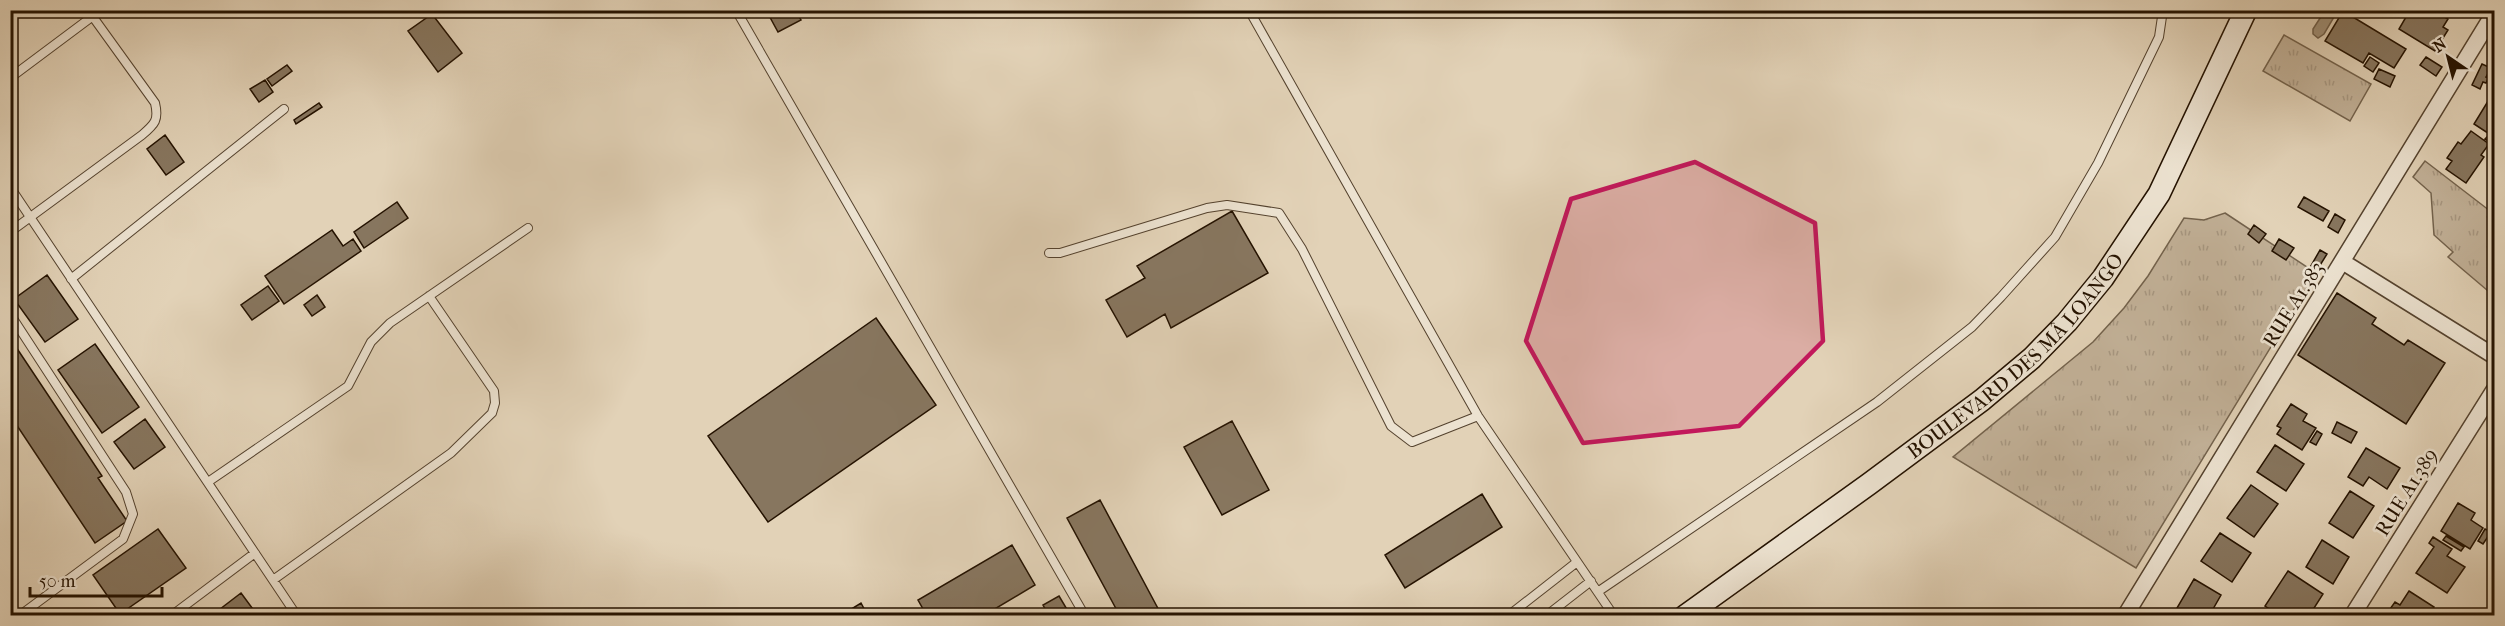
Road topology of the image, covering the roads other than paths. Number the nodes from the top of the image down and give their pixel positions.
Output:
1 (101, 10) edge
2 (736, 10) edge
3 (1249, 10) edge
4 (2163, 10) edge
5 (2246, 10) edge
6 (2494, 13) edge
7 (93, 17) junction
8 (10, 78) edge
9 (284, 109) dead end
10 (10, 187) edge
11 (30, 218) junction
12 (528, 228) dead end
13 (10, 232) edge
14 (1049, 253) dead end
15 (2343, 262) junction
16 (71, 279) junction
17 (429, 296) junction
18 (10, 314) edge
19 (2494, 356) edge
20 (2494, 390) edge
21 (1478, 416) junction
22 (208, 482) junction
23 (255, 553) junction
24 (1577, 562) junction
25 (273, 579) junction
26 (1591, 581) junction
27 (1599, 591) junction
28 (19, 615) edge
29 (171, 615) edge
30 (297, 615) edge
31 (1085, 615) edge
32 (1508, 615) edge
33 (1546, 615) edge
34 (1614, 615) edge
35 (1685, 615) edge
36 (2125, 615) edge
37 (2352, 615) edge

1 - 7 lane
2 - 31 lane
3 - 21 lane
4 - 27 lane
5 - 35 street, BOULEVARD DES MÂ LOANGO
6 - 15 street, RUE A1.383
7 - 8 lane
7 - 11 lane
9 - 16 lane
10 - 11 lane
11 - 13 lane
11 - 16 lane
12 - 17 lane
14 - 21 lane
15 - 19 street
15 - 36 street, RUE A1.383
16 - 22 lane
17 - 22 lane
17 - 25 lane
18 - 28 lane
20 - 37 street, RUE A1.389
21 - 24 lane
22 - 23 lane
23 - 25 lane
23 - 29 lane
24 - 26 lane
24 - 32 lane
25 - 30 lane
26 - 27 lane
26 - 33 lane
27 - 34 lane

